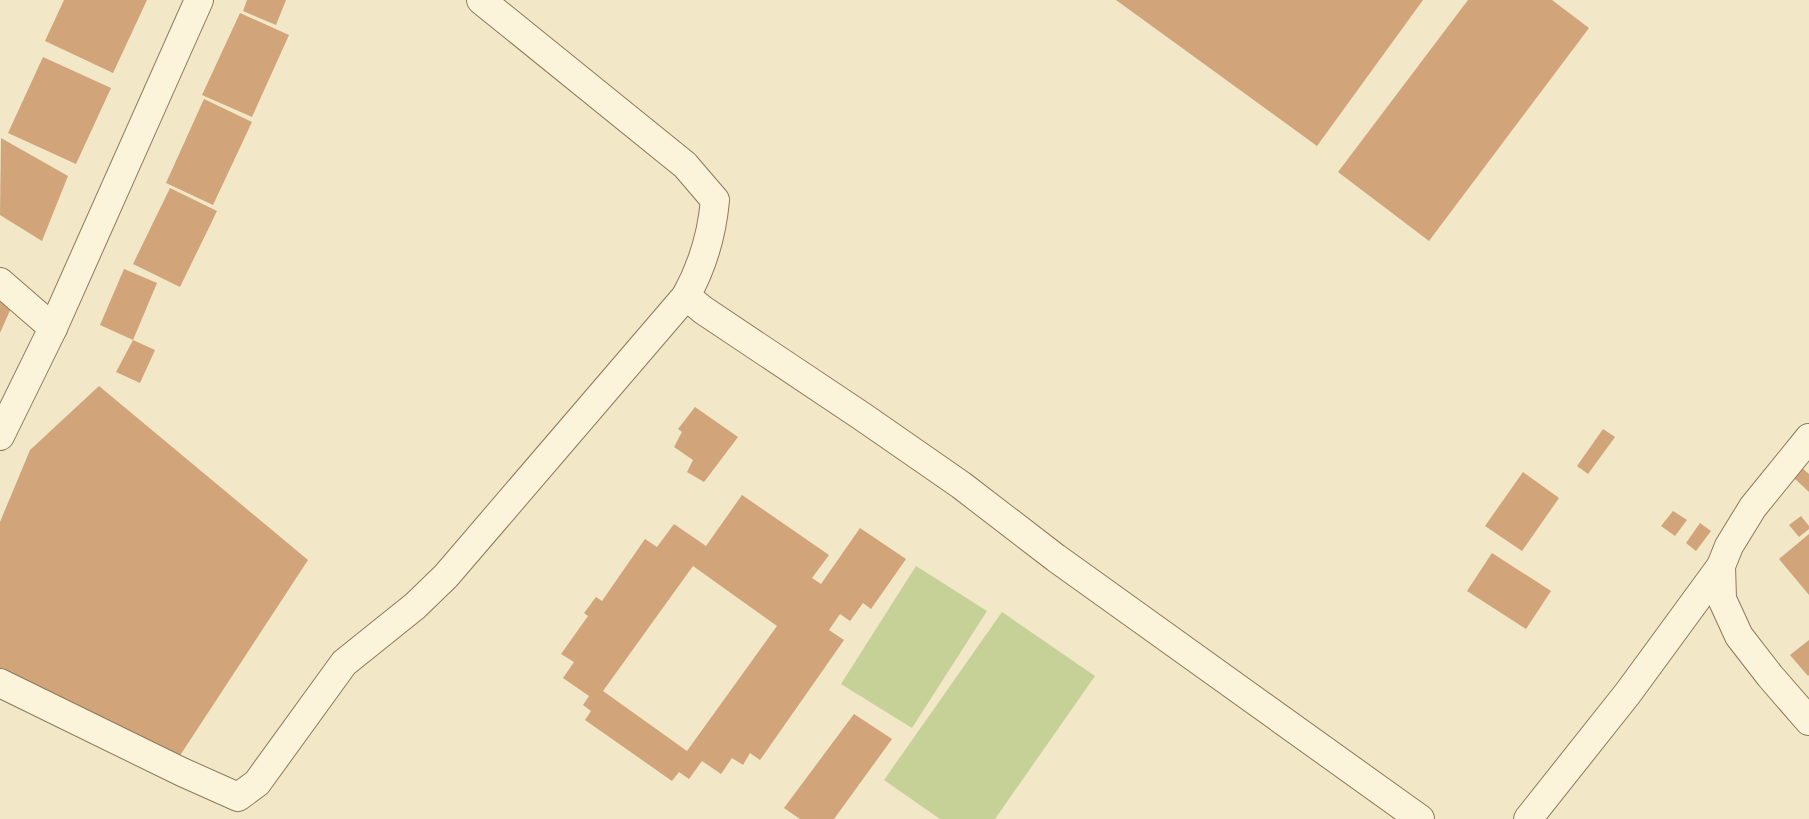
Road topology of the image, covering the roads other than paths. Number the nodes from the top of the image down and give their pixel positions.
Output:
1 (199, 0) edge
2 (481, 0) edge
3 (0, 282) edge
4 (686, 296) junction
5 (53, 328) junction
6 (0, 436) edge
7 (1809, 438) edge
8 (1721, 566) junction
9 (0, 683) edge
10 (1809, 720) edge
11 (1420, 819) edge
12 (1528, 819) edge

1 - 5 street
2 - 4 street
3 - 5 street
4 - 9 street
4 - 11 street
5 - 6 street
7 - 8 street
8 - 10 street
8 - 12 street

